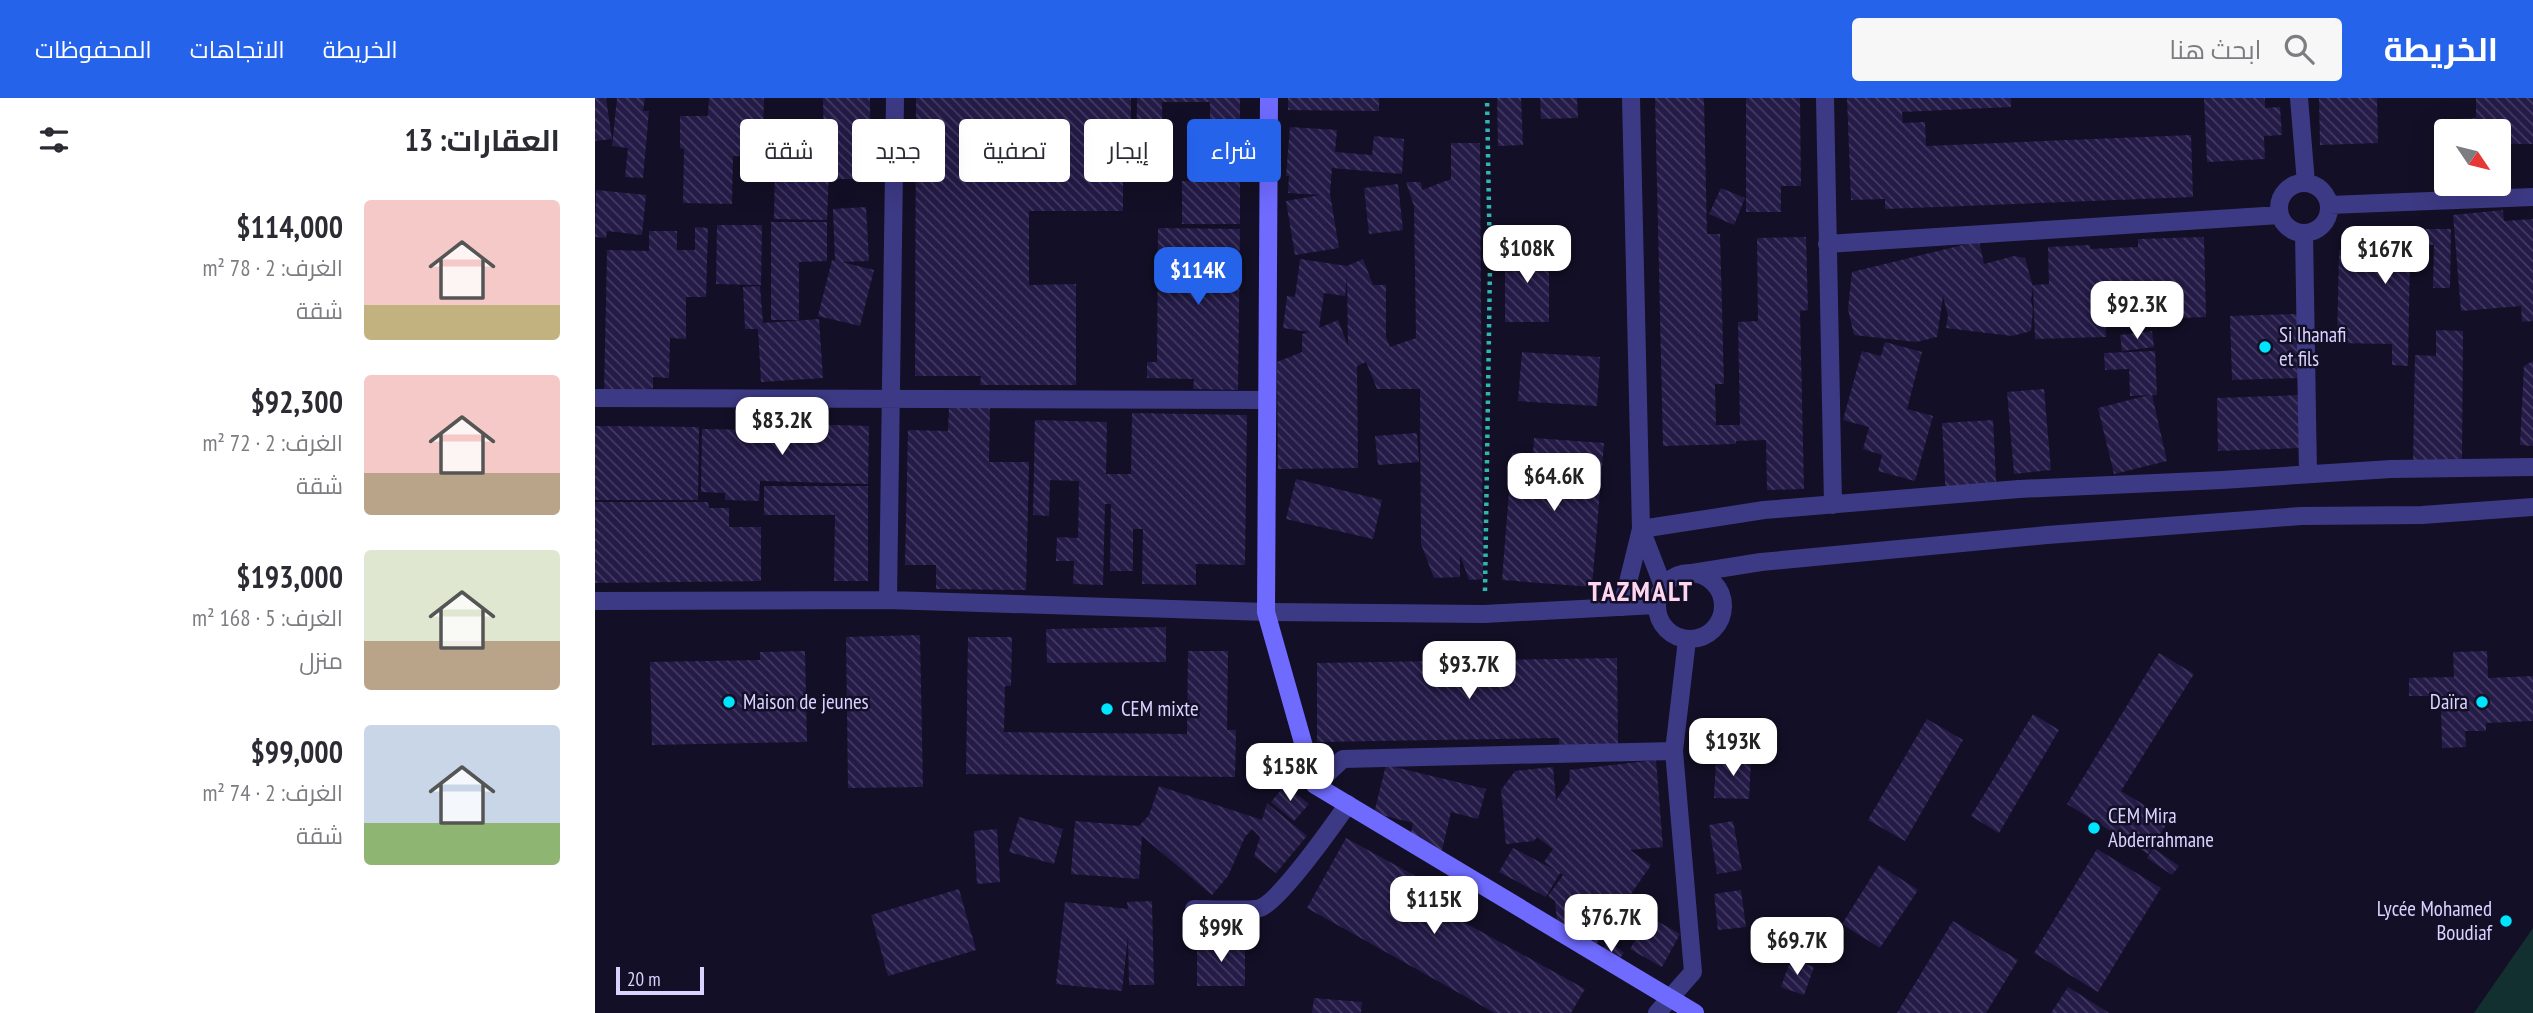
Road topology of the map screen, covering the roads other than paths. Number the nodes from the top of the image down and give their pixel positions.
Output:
1 (895, 98) edge
2 (1269, 98) edge
3 (1631, 98) edge
4 (1825, 98) edge
5 (2298, 98) edge
6 (2306, 183) junction
7 (2533, 197) edge
8 (2329, 205) junction
9 (2280, 215) junction
10 (2304, 233) junction
11 (1827, 244) junction
12 (595, 398) edge
13 (891, 399) junction
14 (1267, 400) junction
15 (2533, 467) edge
16 (2308, 474) junction
17 (1833, 505) junction
18 (2533, 507) edge
19 (1641, 529) junction
20 (1692, 573) junction
21 (1663, 586) junction
22 (888, 600) junction
23 (595, 601) edge
24 (1656, 605) junction
25 (1622, 607) junction
26 (1266, 612) junction
27 (1687, 640) junction
28 (1674, 751) junction
29 (1315, 785) junction
30 (1348, 804) junction
31 (1194, 909) dead end
32 (1671, 999) junction
33 (1657, 1013) edge
34 (1695, 1013) edge

1 - 13 street
2 - 14 main road
3 - 19 street
4 - 11 street
5 - 6 street
6 - 8 street
6 - 9 street
7 - 8 street
8 - 10 street
9 - 10 street
9 - 11 street
10 - 16 street
11 - 17 street
12 - 13 street
13 - 14 street
13 - 22 street
14 - 26 main road
15 - 16 street
16 - 17 street
17 - 19 street
18 - 20 street
19 - 21 street
19 - 25 street
20 - 21 street
20 - 27 street
21 - 24 street
22 - 23 street
22 - 26 street
24 - 25 street
24 - 27 street
25 - 26 street
26 - 29 main road
27 - 28 street
28 - 29 street
28 - 32 street
29 - 30 main road
30 - 31 street
30 - 32 main road
32 - 33 street
32 - 34 main road

